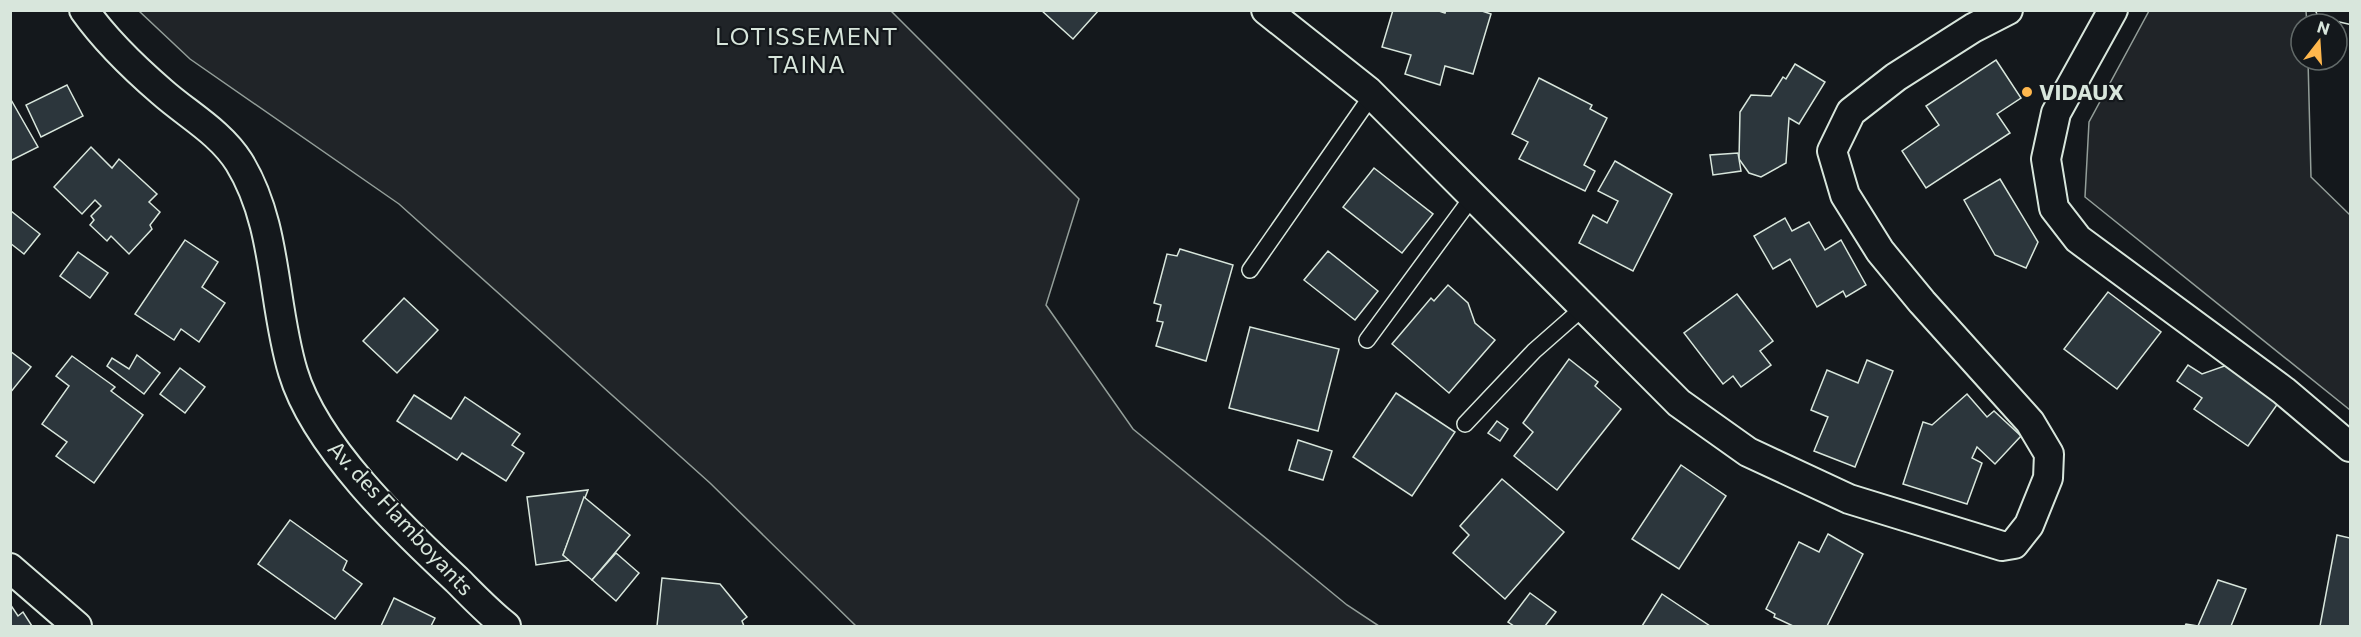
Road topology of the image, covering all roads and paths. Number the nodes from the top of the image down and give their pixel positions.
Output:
1 (84, 10) edge
2 (1266, 10) edge
3 (2008, 10) edge
4 (2114, 10) edge
5 (2324, 10) edge
6 (2350, 16) edge
7 (1372, 95) junction
8 (1473, 196) junction
9 (1250, 270) dead end
10 (1584, 307) junction
11 (1366, 340) dead end
12 (1465, 424) dead end
13 (2350, 447) edge
14 (10, 568) edge
15 (77, 627) edge
16 (506, 627) edge

1 - 16 street, Av. des Flamboyants
2 - 7 street
3 - 10 street
4 - 13 street
5 - 6 lane
7 - 8 street
7 - 9 lane
8 - 10 street
8 - 11 lane
10 - 12 lane
14 - 15 street

